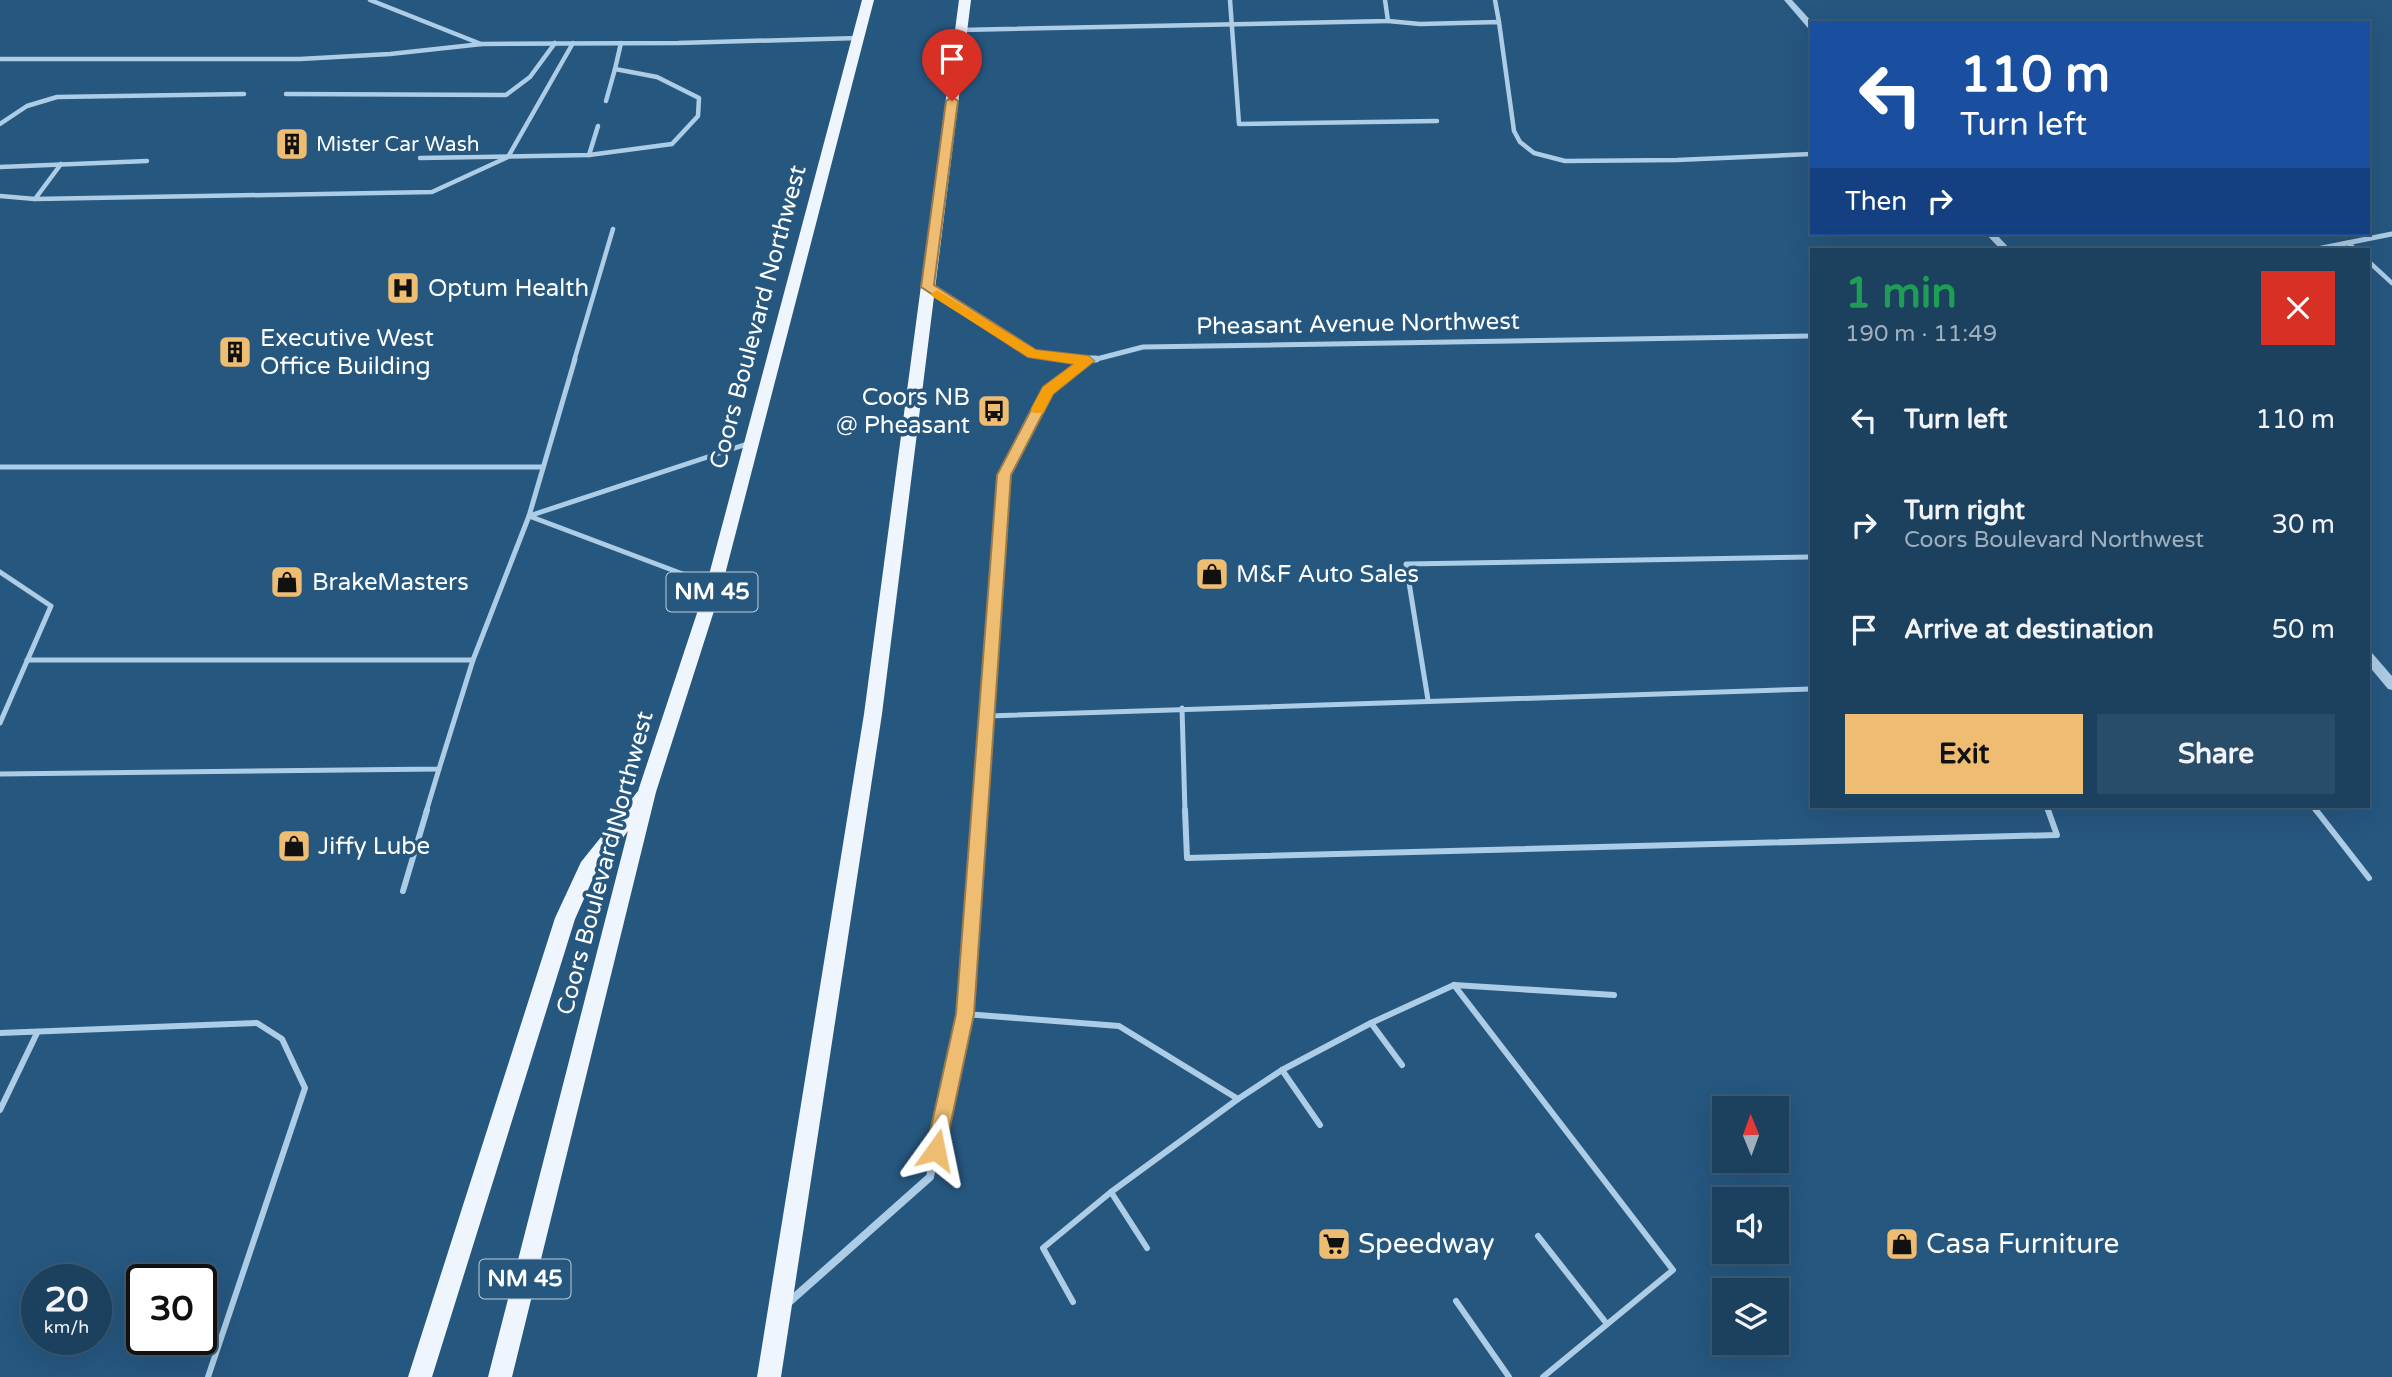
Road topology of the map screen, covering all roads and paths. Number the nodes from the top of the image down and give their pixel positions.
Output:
1 (370, 0) edge
2 (868, 0) edge
3 (965, 0) edge
4 (1230, 0) edge
5 (1385, 0) edge
6 (1495, 0) edge
7 (1788, 0) edge
8 (1388, 21) junction
9 (1499, 22) junction
10 (1232, 24) junction
11 (1810, 25) edge
12 (961, 30) junction
13 (858, 38) junction
14 (555, 43) junction
15 (573, 43) junction
16 (621, 43) junction
17 (482, 44) junction
18 (0, 59) edge
19 (615, 69) junction
20 (244, 94) dead end
21 (286, 94) dead end
22 (606, 100) dead end
23 (1437, 121) dead end
24 (0, 124) edge
25 (598, 126) dead end
26 (1810, 154) edge
27 (589, 155) junction
28 (508, 157) junction
29 (420, 158) dead end
30 (148, 161) dead end
31 (61, 164) junction
32 (0, 167) edge
33 (0, 196) edge
34 (35, 199) junction
35 (613, 229) dead end
36 (2392, 234) edge
37 (1992, 235) edge
38 (2348, 243) junction
39 (2004, 248) edge
40 (2322, 248) edge
41 (2354, 248) edge
42 (2370, 263) edge
43 (2392, 283) edge
44 (927, 287) junction
45 (1810, 336) edge
46 (1088, 361) junction
47 (752, 442) junction
48 (0, 467) edge
49 (543, 467) junction
50 (529, 516) junction
51 (1810, 557) edge
52 (0, 572) edge
53 (715, 586) junction
54 (2370, 659) edge
55 (27, 660) junction
56 (473, 660) junction
57 (2392, 685) edge
58 (1810, 689) edge
59 (1428, 701) junction
60 (1182, 708) junction
61 (988, 716) junction
62 (0, 723) edge
63 (439, 769) junction
64 (0, 774) edge
65 (647, 792) junction
66 (2047, 808) edge
67 (2314, 808) edge
68 (2369, 878) dead end
69 (403, 891) dead end
70 (1454, 985) junction
71 (1614, 996) dead end
72 (965, 1014) junction
73 (1371, 1023) junction
74 (0, 1032) edge
75 (37, 1032) junction
76 (1402, 1066) dead end
77 (1282, 1070) junction
78 (1238, 1099) junction
79 (0, 1110) edge
80 (1320, 1125) dead end
81 (1111, 1192) junction
82 (1538, 1236) dead end
83 (1147, 1248) dead end
84 (1456, 1301) dead end
85 (1073, 1302) dead end
86 (781, 1309) junction
87 (1607, 1324) junction
88 (208, 1377) edge
89 (420, 1377) edge
90 (500, 1377) edge
91 (769, 1377) edge
92 (1509, 1377) edge
93 (1544, 1377) edge

1 - 17 lane
2 - 13 main road, Coors Boulevard Northwest / NM 45
3 - 12 main road
4 - 10 lane
5 - 8 lane
6 - 9 lane
7 - 11 street
8 - 9 lane
8 - 10 lane
9 - 26 lane
10 - 12 lane
10 - 23 lane
12 - 44 main road
13 - 16 lane
13 - 47 main road, Coors Boulevard Northwest / NM 45
14 - 15 lane
14 - 17 lane
14 - 21 lane
15 - 16 lane
15 - 28 lane
16 - 19 lane
17 - 18 lane
19 - 22 lane
19 - 27 lane
20 - 24 lane
25 - 27 lane
27 - 28 lane
28 - 29 lane
28 - 34 lane
30 - 31 lane
31 - 32 lane
31 - 34 lane
33 - 34 lane
35 - 49 lane
36 - 38 street
37 - 39 street
38 - 40 street
38 - 41 lane
42 - 43 lane
44 - 46 street, Pheasant Avenue Northwest
44 - 86 main road
45 - 46 street, Pheasant Avenue Northwest
46 - 61 street
47 - 50 lane
47 - 53 main road, Coors Boulevard Northwest / NM 45
48 - 49 lane
49 - 50 lane
50 - 53 lane
50 - 56 lane
51 - 59 lane
52 - 55 lane
53 - 65 main road, Coors Boulevard Northwest / NM 45
54 - 57 street
55 - 56 lane
55 - 62 lane
56 - 63 lane
58 - 59 lane
59 - 60 lane
60 - 61 lane
60 - 66 lane
61 - 72 street
63 - 64 lane
63 - 69 lane
65 - 89 main road
65 - 90 main road, Coors Boulevard Northwest / NM 45
67 - 68 lane
70 - 71 lane
70 - 73 lane
70 - 87 lane
72 - 78 lane
72 - 86 street
73 - 76 lane
73 - 77 lane
74 - 75 lane
75 - 79 lane
75 - 88 lane
77 - 78 lane
77 - 80 lane
78 - 81 lane
81 - 83 lane
81 - 85 lane
82 - 87 lane
84 - 92 lane
86 - 91 main road
87 - 93 lane

